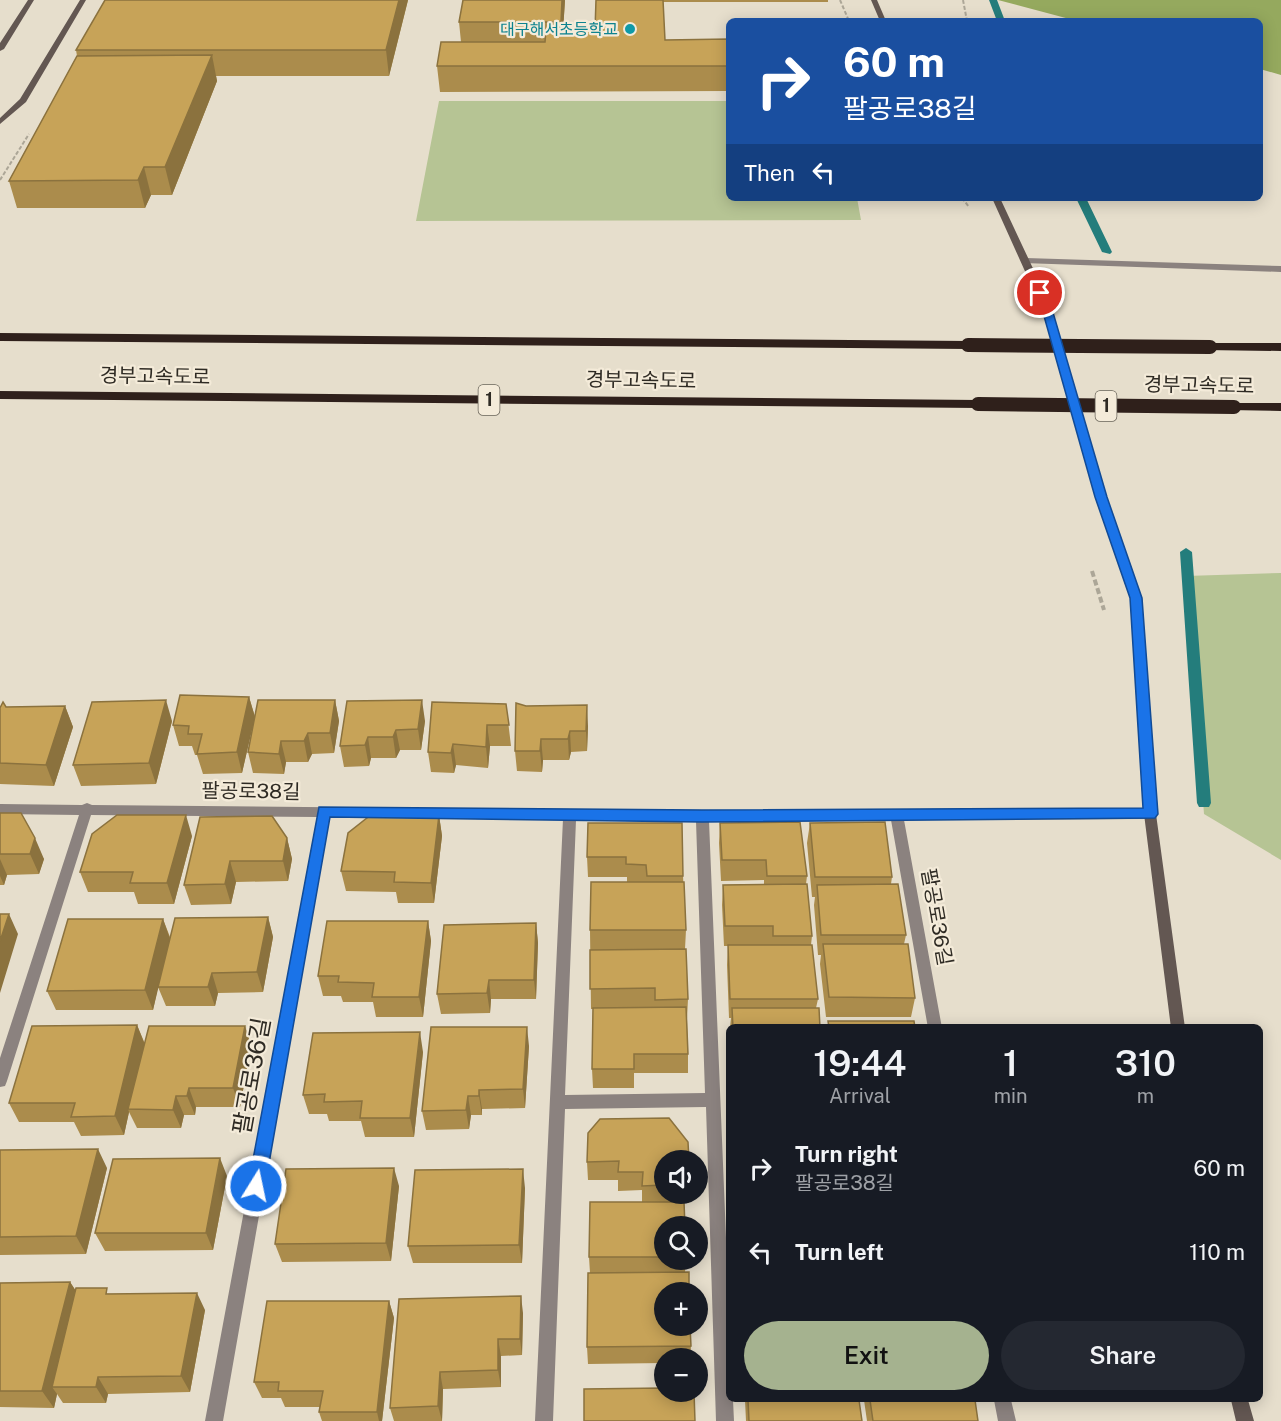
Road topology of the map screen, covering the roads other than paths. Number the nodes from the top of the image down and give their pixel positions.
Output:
1 (31, 0) edge
2 (84, 0) edge
3 (874, 0) edge
4 (882, 18) edge
5 (0, 49) edge
6 (0, 122) edge
7 (997, 201) edge
8 (1026, 261) junction
9 (1281, 269) edge
10 (0, 337) edge
11 (1281, 347) edge
12 (0, 395) edge
13 (1281, 407) edge
14 (87, 808) junction
15 (0, 809) edge
16 (324, 811) junction
17 (570, 814) junction
18 (1150, 814) junction
19 (897, 815) junction
20 (702, 816) junction
21 (934, 1024) edge
22 (1177, 1024) edge
23 (0, 1081) edge
24 (712, 1100) junction
25 (558, 1102) junction
26 (1003, 1402) edge
27 (1240, 1402) edge
28 (214, 1421) edge
29 (544, 1421) edge
30 (725, 1421) edge
31 (1006, 1421) edge
32 (1245, 1421) edge

1 - 5 street
2 - 6 street
3 - 4 street
7 - 8 street
8 - 9 street
8 - 18 street
10 - 11 highway, 경부고속도로, bridge
12 - 13 highway, 경부고속도로 / 1, bridge
14 - 15 street, 팔공로38길
14 - 16 street, 팔공로38길
14 - 23 street
16 - 17 street, 팔공로38길
16 - 28 street, 팔공로36길
17 - 20 street, 팔공로38길
17 - 25 street
18 - 19 street, 팔공로38길
18 - 22 street
19 - 20 street, 팔공로38길
19 - 21 street, 팔공로36길
20 - 24 street
24 - 25 street
24 - 30 street
25 - 29 street
26 - 31 street
27 - 32 street

